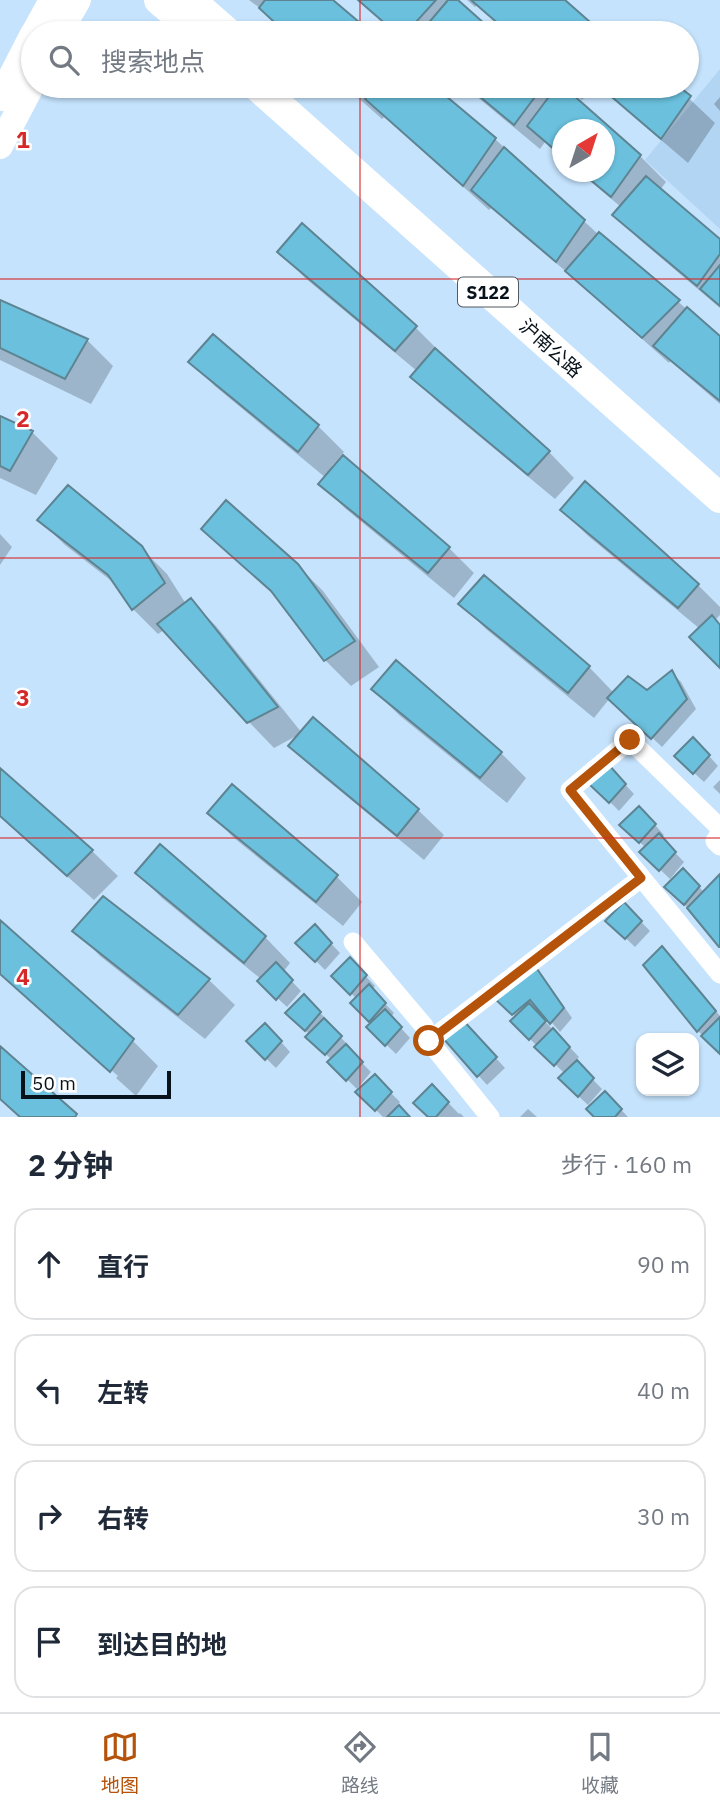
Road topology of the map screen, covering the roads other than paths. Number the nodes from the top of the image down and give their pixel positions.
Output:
1 (52, 0) edge
2 (78, 0) edge
3 (159, 0) edge
4 (191, 0) edge
5 (41, 21) edge
6 (66, 21) edge
7 (184, 21) edge
8 (215, 21) edge
9 (21, 58) edge
10 (0, 97) edge
11 (25, 98) edge
12 (270, 98) edge
13 (300, 98) edge
14 (0, 146) edge
15 (720, 471) edge
16 (720, 498) edge
17 (720, 831) edge
18 (720, 846) edge
19 (641, 878) junction
20 (353, 942) dead end
21 (720, 974) edge
22 (429, 1041) junction
23 (490, 1117) edge

1 - 5 main road
2 - 6 main road
3 - 7 main road
4 - 8 main road
9 - 10 main road
11 - 14 main road
12 - 16 main road, 沪南公路 / S122
13 - 15 main road, 沪南公路 / S122
17 - 18 street
17 - 19 street
19 - 21 street
19 - 22 street
20 - 22 street
22 - 23 street

